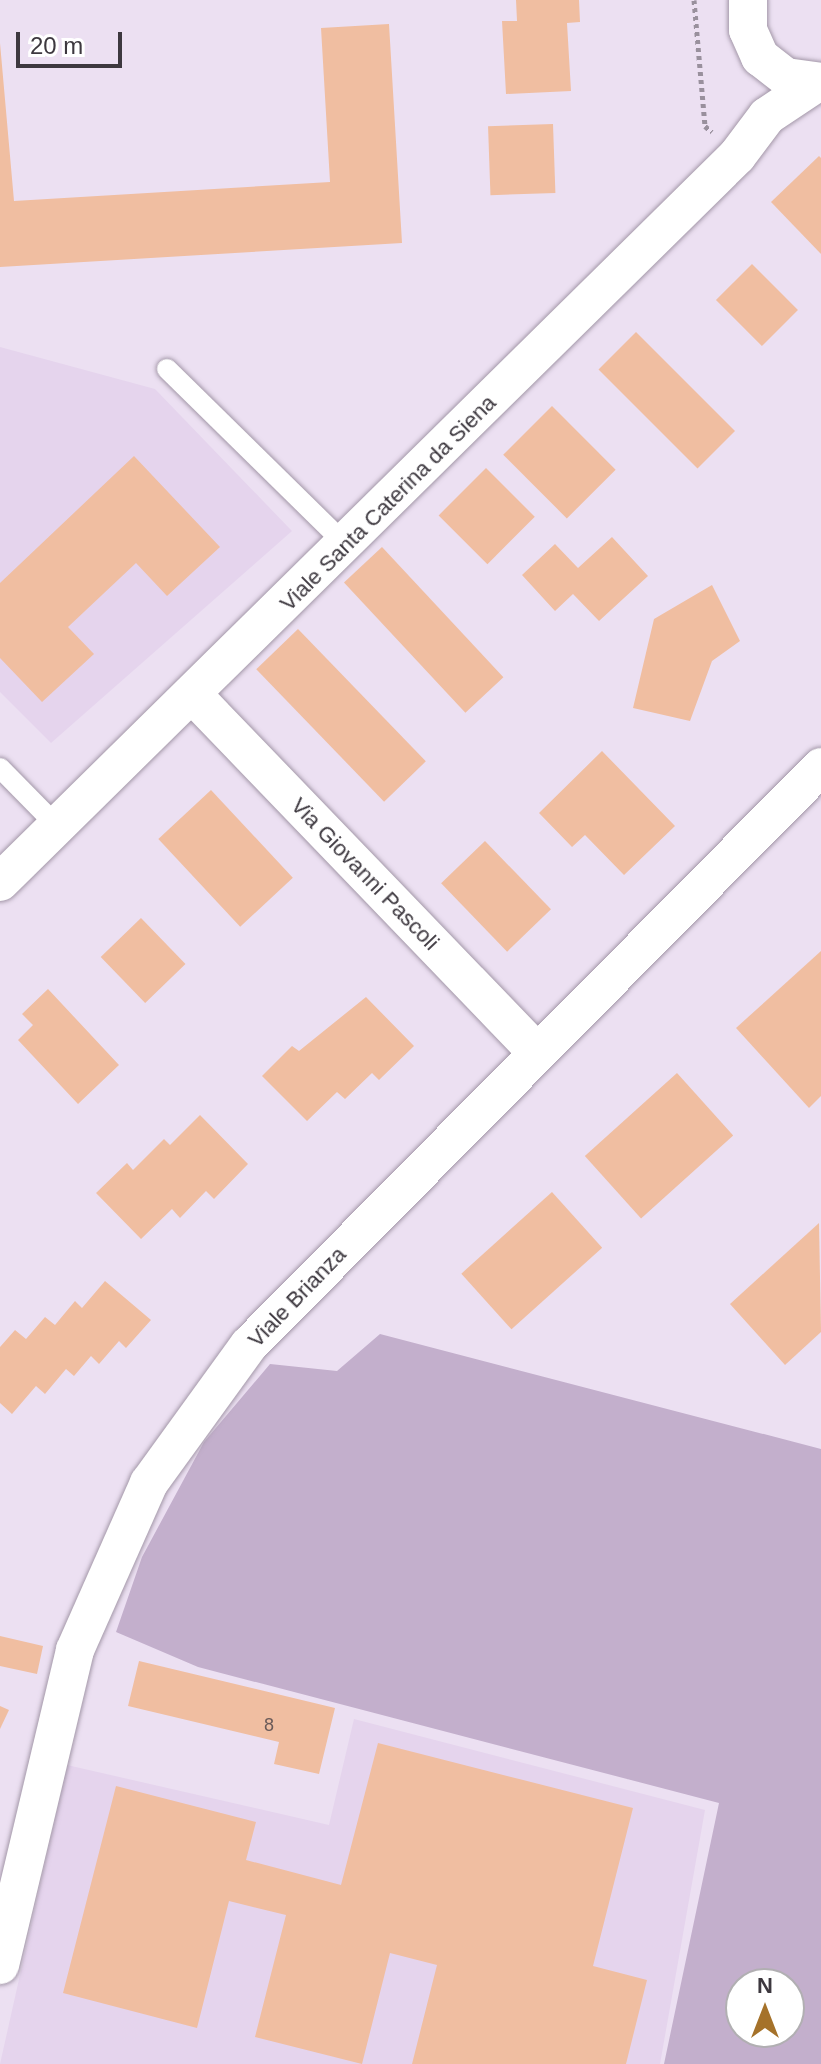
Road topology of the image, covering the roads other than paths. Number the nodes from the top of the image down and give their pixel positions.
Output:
1 (748, 0) edge
2 (752, 43) junction
3 (820, 82) edge
4 (767, 116) junction
5 (167, 369) dead end
6 (346, 545) junction
7 (194, 696) junction
8 (821, 767) edge
9 (0, 768) edge
10 (58, 827) junction
11 (0, 882) edge
12 (536, 1051) junction
13 (0, 1965) edge

1 - 2 street
2 - 3 street
2 - 4 street
3 - 4 street, Viale Santa Caterina da Siena
4 - 6 street, Viale Santa Caterina da Siena
5 - 6 lane
6 - 7 street, Viale Santa Caterina da Siena
7 - 10 street, Viale Santa Caterina da Siena
7 - 12 street, Via Giovanni Pascoli
8 - 12 street, Viale Brianza
9 - 10 lane
10 - 11 street, Viale Santa Caterina da Siena
12 - 13 street, Viale Brianza

